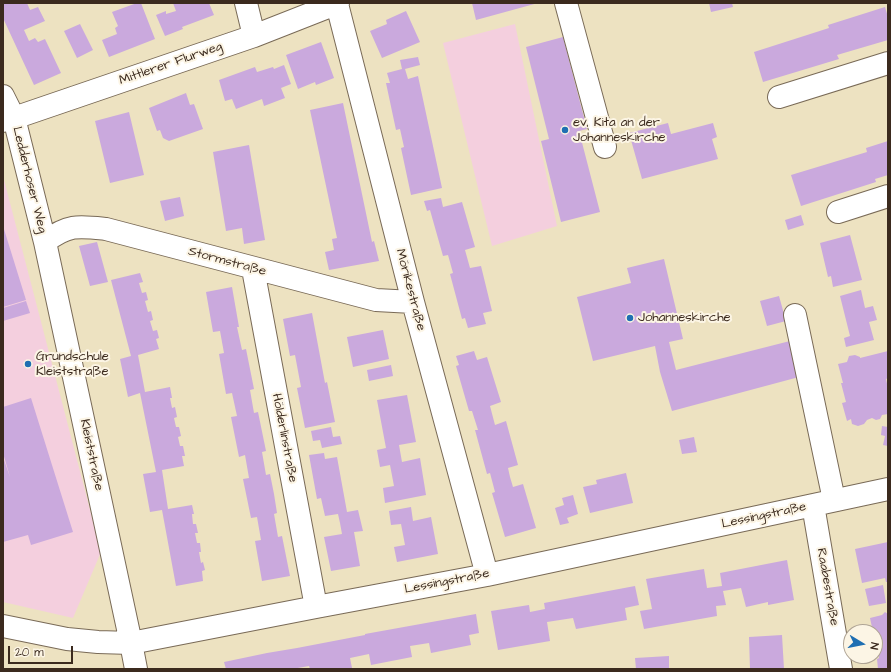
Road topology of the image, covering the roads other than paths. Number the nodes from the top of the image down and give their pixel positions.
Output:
1 (246, 3) edge
2 (337, 3) edge
3 (566, 3) edge
4 (254, 36) junction
5 (888, 63) edge
6 (3, 96) edge
7 (779, 97) dead end
8 (9, 120) edge
9 (605, 147) dead end
10 (888, 196) edge
11 (838, 212) dead end
12 (45, 242) junction
13 (253, 269) junction
14 (413, 302) junction
15 (795, 315) dead end
16 (888, 489) edge
17 (834, 500) junction
18 (813, 505) junction
19 (487, 575) junction
20 (316, 607) junction
21 (3, 626) edge
22 (131, 643) junction
23 (136, 669) edge
24 (841, 669) edge

1 - 4 street
2 - 4 street, Mittlerer Flurweg
2 - 14 street, Mörikestraße
3 - 9 street
4 - 8 street, Mittlerer Flurweg
5 - 7 street
6 - 8 street, Ledderhoser Weg
8 - 12 street, Ledderhoser Weg
10 - 11 street
12 - 13 street, Stormstraße
12 - 22 street, Kleiststraße
13 - 14 street, Stormstraße
13 - 20 street, Hölderlinstraße
14 - 19 street, Mörikestraße
15 - 17 street
16 - 17 street, Lessingstraße
17 - 18 street, Lessingstraße
18 - 19 street, Lessingstraße
18 - 24 street, Raabestraße
19 - 20 street, Lessingstraße
20 - 22 street, Lessingstraße
21 - 22 street, Lessingstraße
22 - 23 street, Kleiststraße

